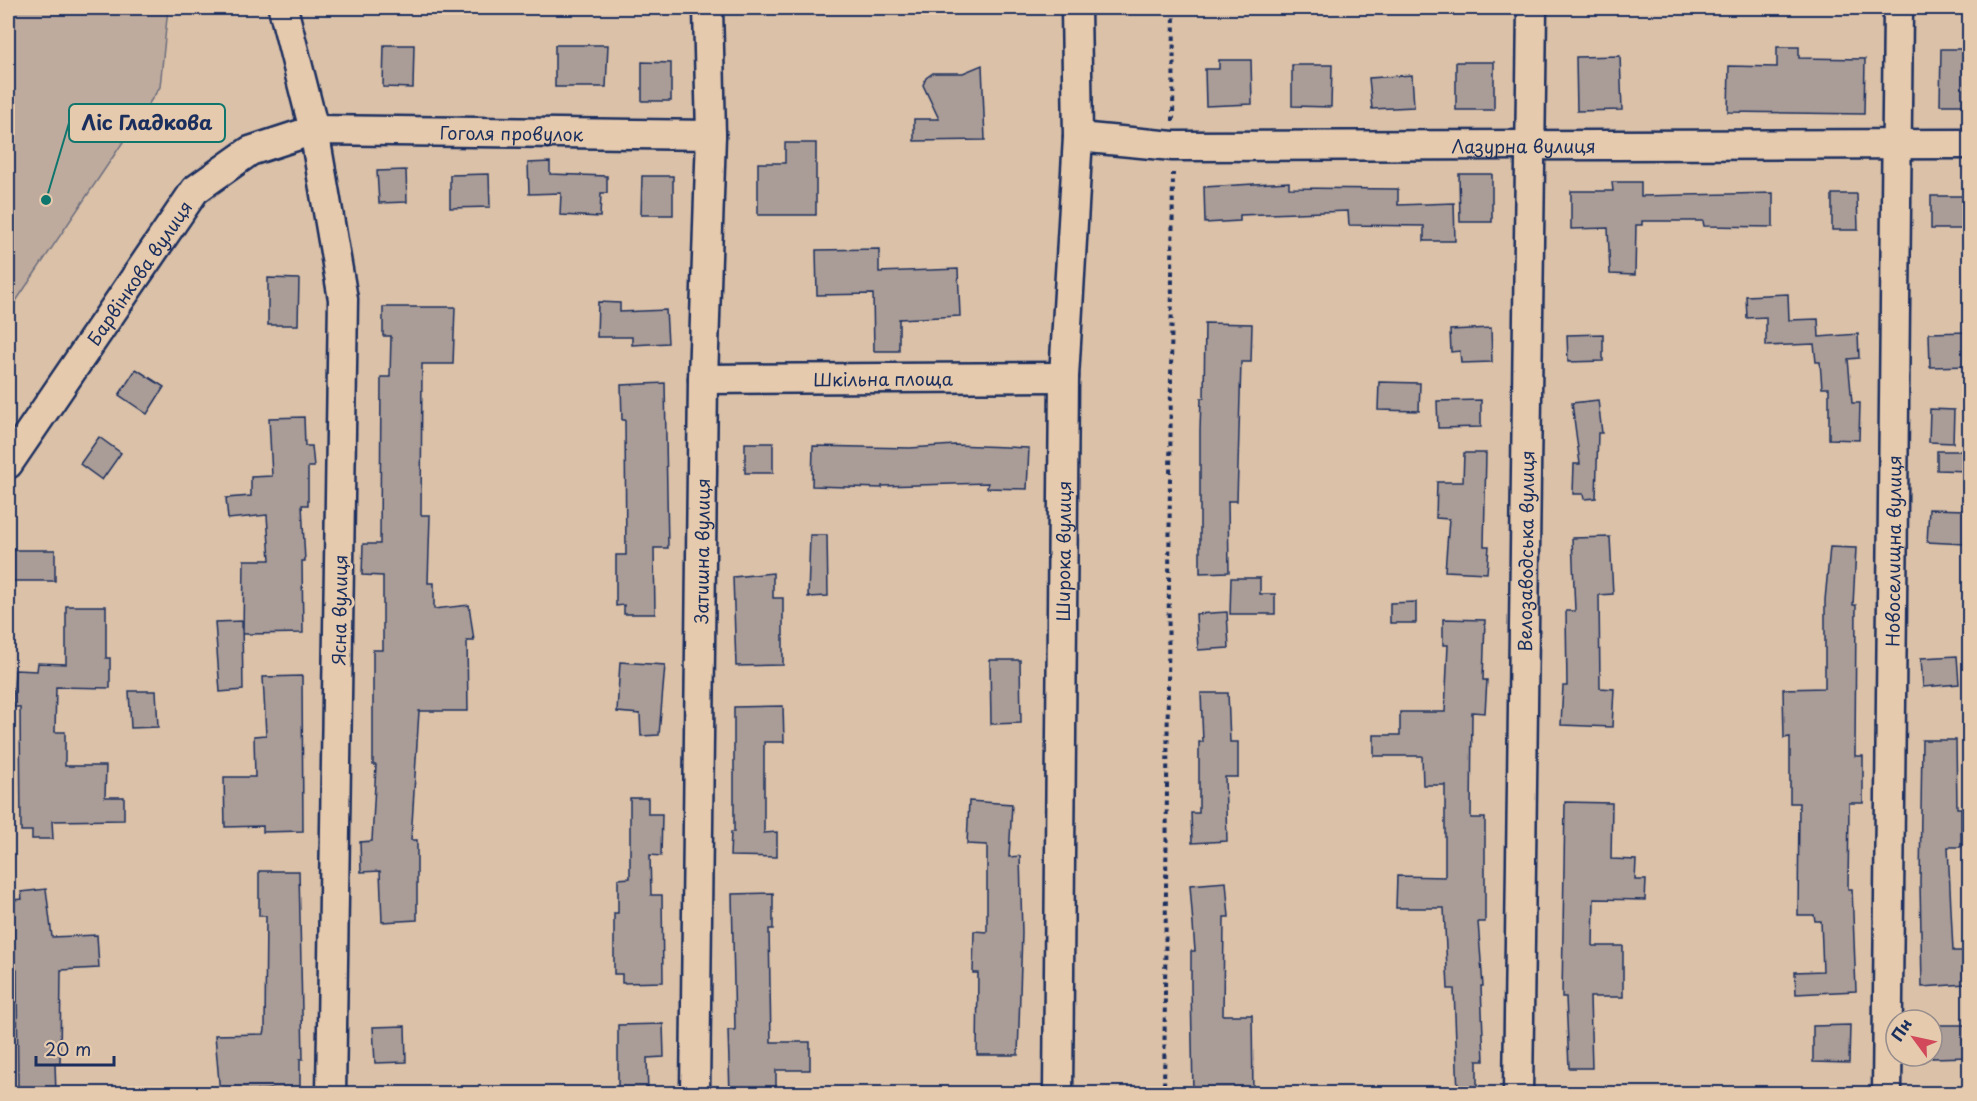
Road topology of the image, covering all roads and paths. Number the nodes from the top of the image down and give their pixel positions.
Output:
1 (283, 8) edge
2 (708, 8) edge
3 (1076, 8) edge
4 (1174, 8) edge
5 (1532, 8) edge
6 (1898, 8) edge
7 (314, 130) junction
8 (711, 135) junction
9 (1078, 137) junction
10 (1970, 144) edge
11 (1899, 145) junction
12 (1173, 146) junction
13 (1532, 146) junction
14 (1064, 377) junction
15 (703, 379) junction
16 (8, 464) edge
17 (331, 1094) edge
18 (695, 1094) edge
19 (1058, 1094) edge
20 (1164, 1094) edge
21 (1518, 1094) edge
22 (1887, 1094) edge

1 - 7 street, Ясна вулиця
2 - 8 street, Затишна вулиця
3 - 9 street, Широка вулиця
4 - 12 path
5 - 13 street, Велозаводська вулиця
6 - 11 street, Новоселищна вулиця
7 - 8 street, Гоголя провулок
7 - 16 street, Барвінкова вулиця
7 - 17 street, Ясна вулиця
8 - 15 street, Затишна вулиця
9 - 12 street, Лазурна вулиця
9 - 14 street, Широка вулиця
10 - 11 street, Лазурна вулиця
11 - 13 street, Лазурна вулиця
11 - 22 street, Новоселищна вулиця
12 - 13 street, Лазурна вулиця
12 - 20 path
13 - 21 street, Велозаводська вулиця
14 - 15 street, Шкільна площа
14 - 19 street, Широка вулиця
15 - 18 street, Затишна вулиця

